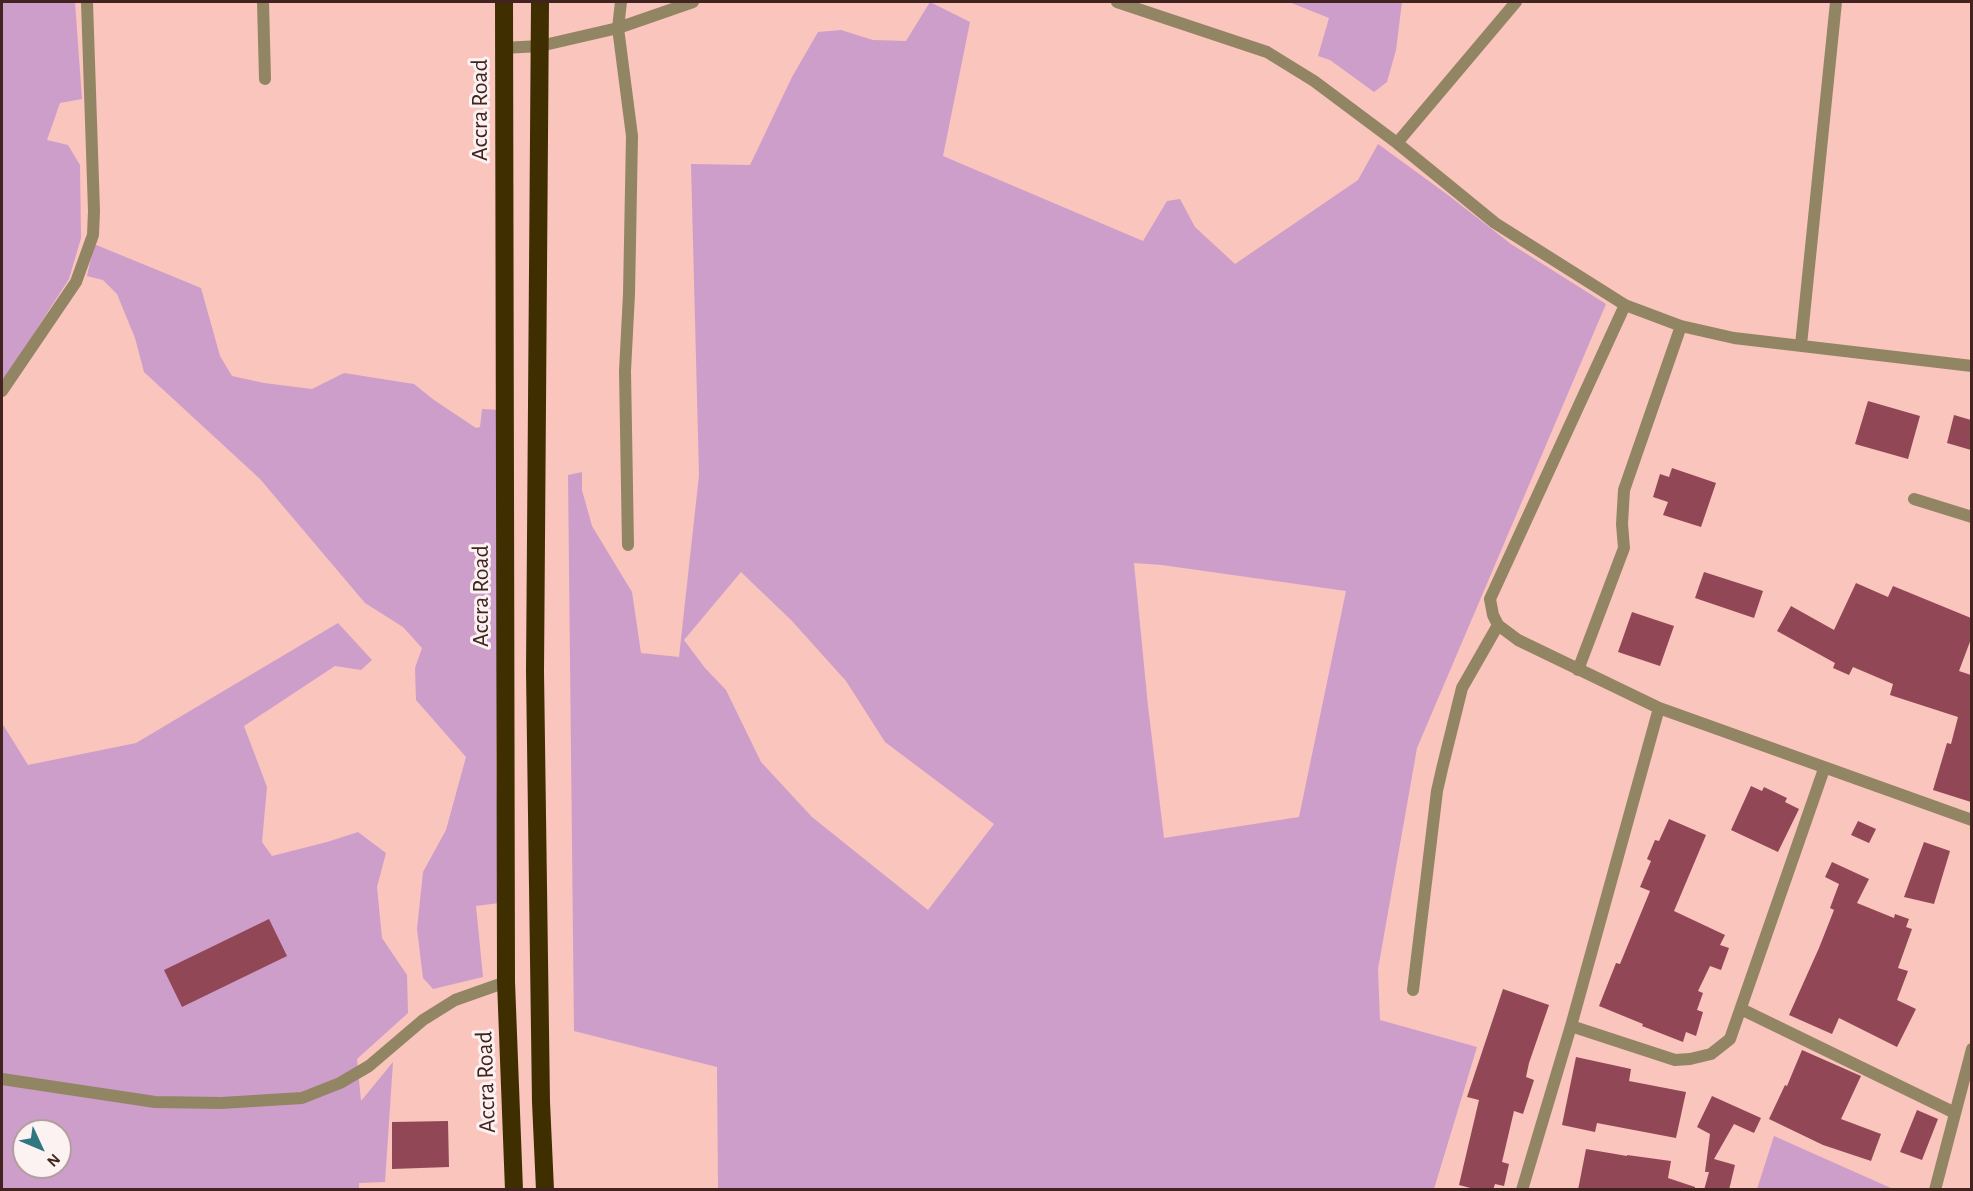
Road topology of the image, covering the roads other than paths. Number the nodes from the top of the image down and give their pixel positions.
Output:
1 (87, 2) edge
2 (263, 2) edge
3 (504, 2) edge
4 (540, 2) edge
5 (621, 2) edge
6 (693, 2) edge
7 (1117, 2) edge
8 (1516, 2) edge
9 (1836, 2) edge
10 (618, 28) junction
11 (540, 46) junction
12 (503, 48) junction
13 (265, 79) dead end
14 (1397, 143) junction
15 (1625, 305) junction
16 (1681, 326) junction
17 (1801, 345) junction
18 (1971, 366) edge
19 (2, 391) edge
20 (1914, 499) dead end
21 (1971, 517) edge
22 (628, 545) dead end
23 (1498, 625) junction
24 (1578, 670) junction
25 (1659, 708) junction
26 (1824, 769) junction
27 (1971, 820) edge
28 (506, 982) junction
29 (1413, 990) dead end
30 (1741, 1009) junction
31 (1571, 1026) junction
32 (1971, 1049) edge
33 (2, 1079) edge
34 (1955, 1113) junction
35 (514, 1190) edge
36 (545, 1190) edge
37 (1522, 1190) edge
38 (1935, 1190) edge

1 - 19 street
2 - 13 street
3 - 12 highway, Accra Road
4 - 11 highway
5 - 10 street
6 - 10 street
7 - 14 street
8 - 14 street
9 - 17 street
10 - 11 street
10 - 22 street
11 - 12 street
11 - 36 highway
12 - 28 highway, Accra Road
14 - 15 street
15 - 16 street
15 - 23 street
16 - 17 street
16 - 24 street
17 - 18 street
20 - 21 street
23 - 24 street
23 - 29 street
24 - 25 street
25 - 26 street
25 - 31 street
26 - 27 street
26 - 30 street
28 - 33 street
28 - 35 highway, Accra Road
30 - 31 street
30 - 34 street
31 - 37 street
32 - 34 street
34 - 38 street

